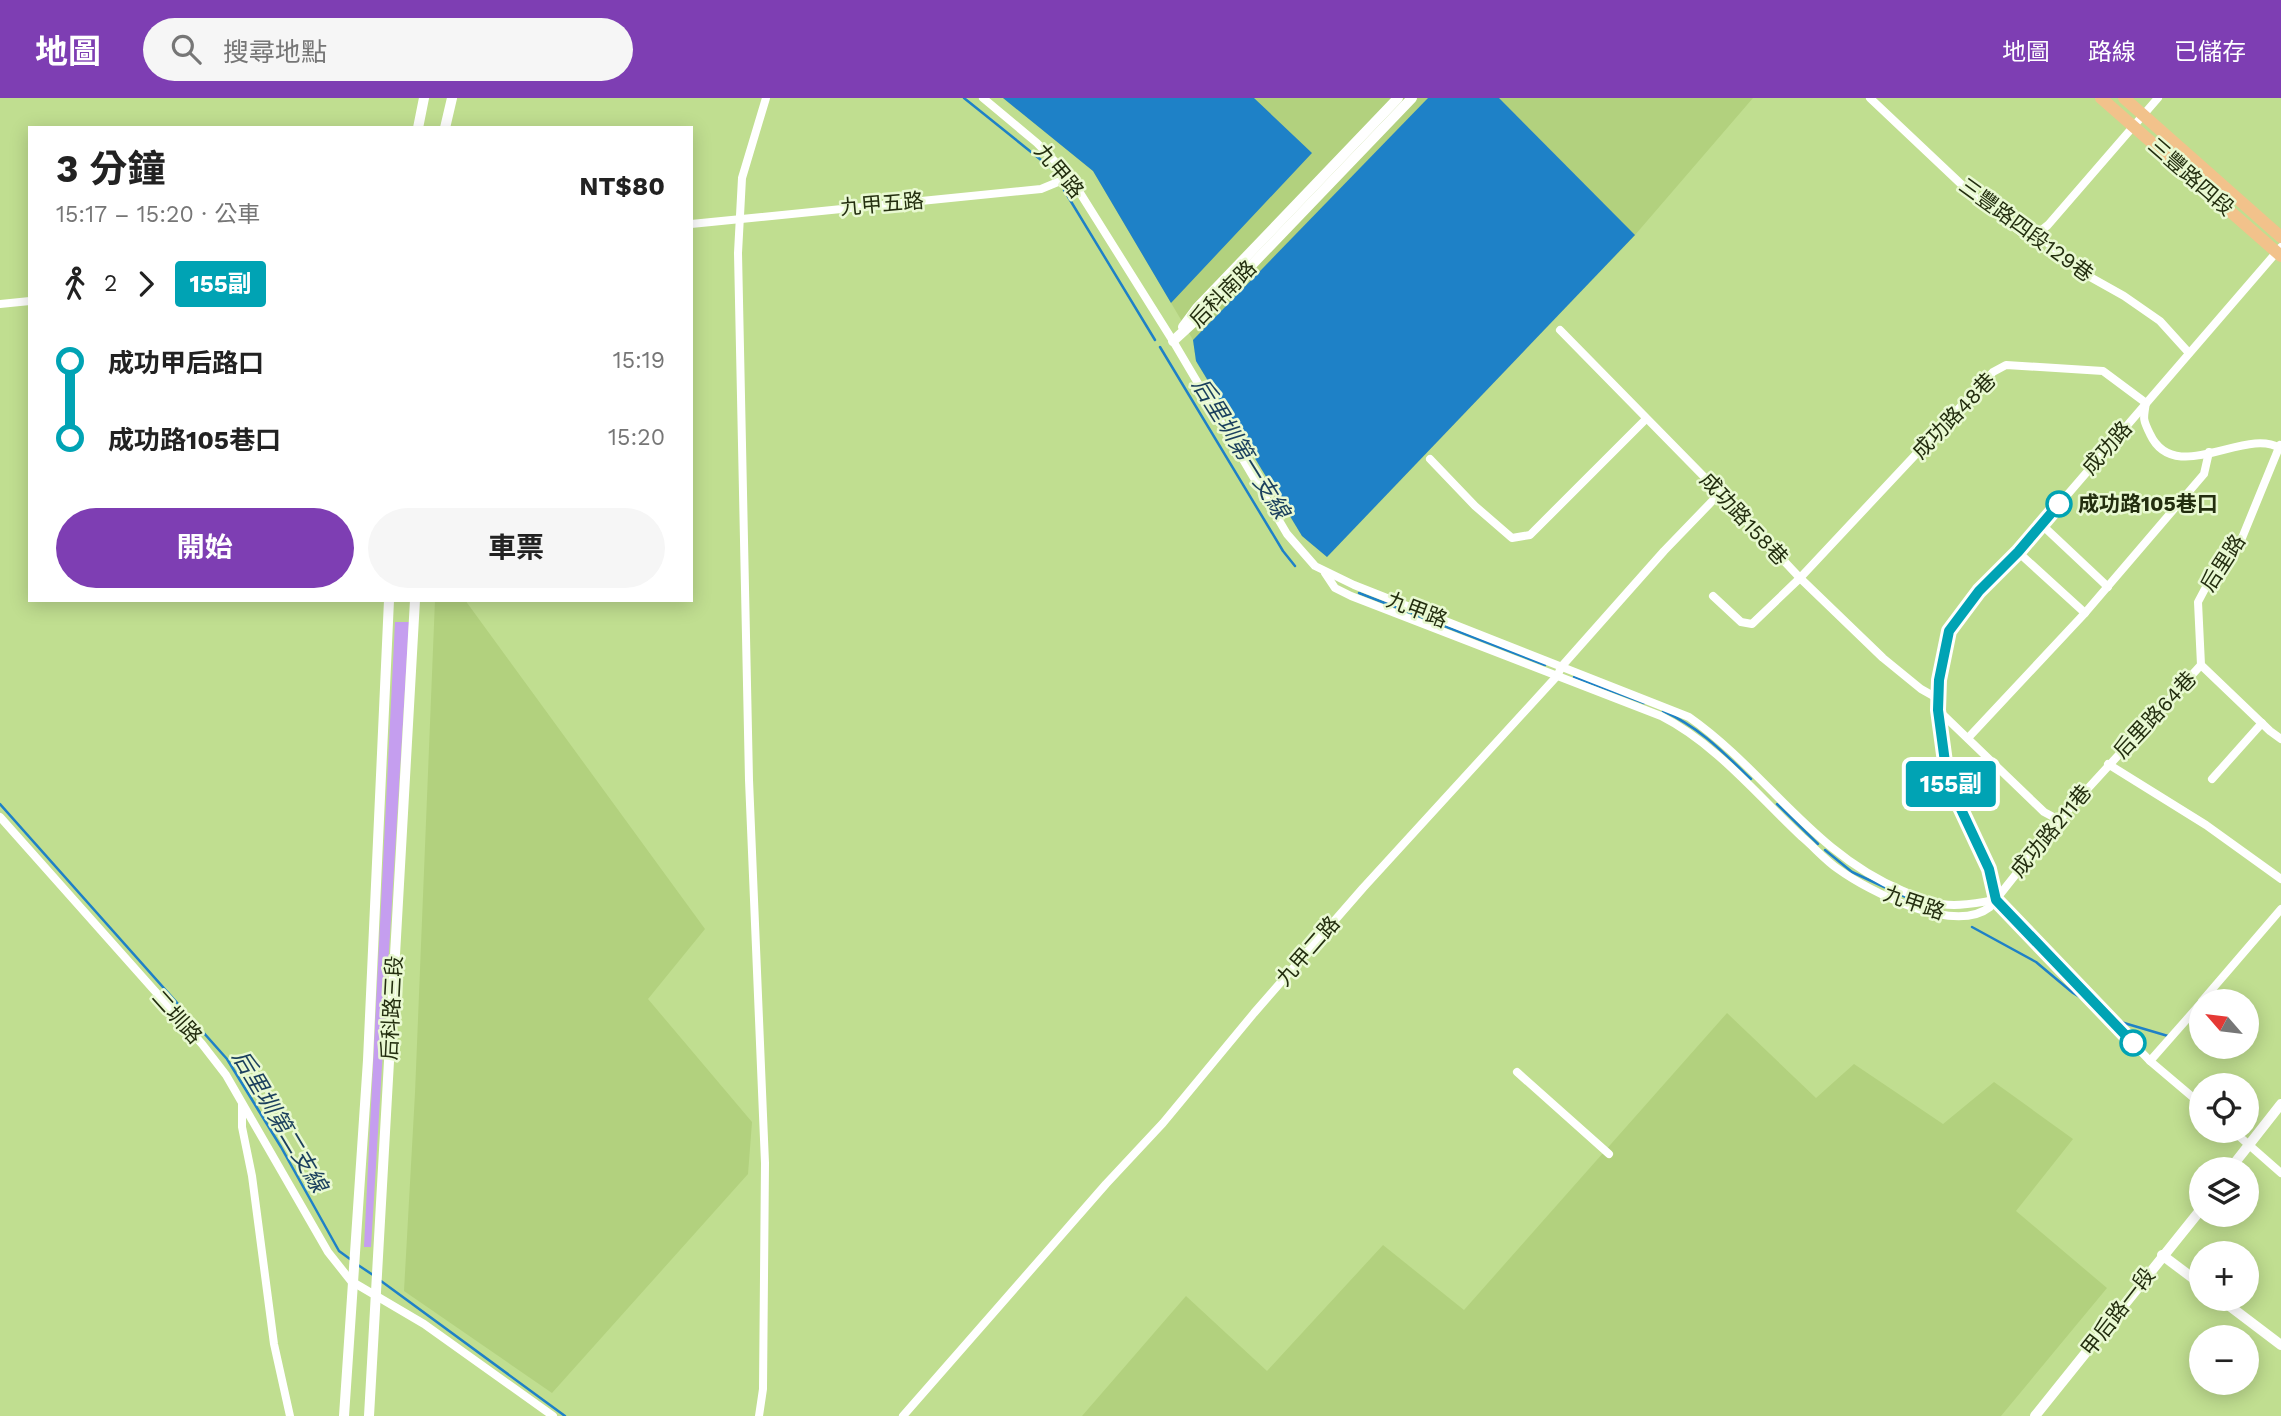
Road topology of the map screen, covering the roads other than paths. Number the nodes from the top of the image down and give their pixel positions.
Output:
1 (424, 98) edge
2 (452, 98) edge
3 (766, 98) edge
4 (983, 98) edge
5 (1398, 98) edge
6 (1412, 98) edge
7 (1870, 98) edge
8 (2101, 98) edge
9 (2124, 98) edge
10 (2158, 98) edge
11 (2142, 114) junction
12 (418, 126) edge
13 (445, 126) edge
14 (2132, 126) junction
15 (1070, 177) junction
16 (741, 218) junction
17 (693, 224) edge
18 (2037, 234) junction
19 (2281, 237) edge
20 (2279, 251) edge
21 (28, 301) edge
22 (0, 304) edge
23 (1560, 330) dead end
24 (1173, 341) junction
25 (2189, 353) junction
26 (2146, 403) junction
27 (1646, 419) junction
28 (2280, 447) edge
29 (2209, 452) junction
30 (1430, 459) dead end
31 (1720, 493) junction
32 (2041, 524) junction
33 (2018, 552) junction
34 (1325, 573) junction
35 (1800, 578) junction
36 (2108, 587) junction
37 (1713, 596) dead end
38 (389, 602) edge
39 (415, 602) edge
40 (2085, 613) junction
41 (2202, 665) junction
42 (1562, 666) junction
43 (1558, 676) junction
44 (1937, 698) junction
45 (1938, 710) junction
46 (2262, 723) junction
47 (1968, 738) junction
48 (2281, 738) edge
49 (2108, 764) junction
50 (2212, 779) dead end
51 (0, 817) edge
52 (2059, 820) junction
53 (2281, 879) edge
54 (1996, 900) junction
55 (2281, 909) edge
56 (2212, 989) edge
57 (2189, 1016) edge
58 (2150, 1061) junction
59 (1517, 1072) dead end
60 (2189, 1094) edge
61 (242, 1101) junction
62 (2281, 1104) edge
63 (2248, 1144) junction
64 (1609, 1154) dead end
65 (2239, 1157) edge
66 (2281, 1173) edge
67 (2189, 1223) edge
68 (2162, 1255) junction
69 (2189, 1275) edge
70 (351, 1282) junction
71 (376, 1295) junction
72 (2235, 1311) edge
73 (2281, 1345) edge
74 (290, 1416) edge
75 (344, 1416) edge
76 (369, 1416) edge
77 (552, 1416) edge
78 (759, 1416) edge
79 (903, 1416) edge
80 (2035, 1416) edge

1 - 12 street
2 - 13 street
3 - 16 street
4 - 15 street, 九甲路
5 - 24 street, 后科南路
6 - 24 street, 后科南路
7 - 18 street, 三豐路四段129巷
8 - 14 main road, 三豐路四段
9 - 11 main road, 三豐路四段
10 - 11 street
11 - 14 street
11 - 19 main road, 三豐路四段
14 - 18 street
14 - 20 main road, 三豐路四段
15 - 16 street, 九甲五路
15 - 24 street, 九甲路
16 - 17 street, 九甲五路
16 - 78 street
18 - 25 street, 三豐路四段129巷
20 - 25 street, 成功路
21 - 22 street
23 - 27 street, 成功路158巷
24 - 34 street, 九甲路
25 - 26 street, 成功路
26 - 29 street
26 - 32 street, 成功路
26 - 35 street, 成功路48巷
27 - 30 street
27 - 31 street, 成功路158巷
28 - 29 street
28 - 41 street, 后里路
29 - 36 street
31 - 35 street, 成功路158巷
31 - 42 street, 九甲二路
32 - 33 street, 成功路
32 - 36 street
33 - 40 street
33 - 44 street, 成功路
34 - 42 street, 九甲路
34 - 43 street, 九甲路
35 - 37 street, 成功路48巷
35 - 44 street, 成功路158巷
36 - 40 street
38 - 70 street, 后科路三段
39 - 71 street, 后科路三段
40 - 47 street
41 - 46 street
41 - 49 street, 后里路64巷
42 - 43 street, 九甲二路
42 - 54 street, 九甲路
43 - 54 street, 九甲路
43 - 79 street, 九甲二路
44 - 45 street, 成功路
45 - 47 street
45 - 54 street, 成功路
46 - 48 street
46 - 50 street
47 - 52 street
49 - 52 street, 成功路211巷
49 - 53 street
51 - 61 street, 二圳路
52 - 54 street, 成功路211巷
54 - 58 street, 成功路
55 - 56 street
57 - 58 street
58 - 60 street, 成功路
59 - 64 street
61 - 70 street, 二圳路
61 - 74 street
62 - 63 street
63 - 65 street
63 - 66 street
67 - 68 street, 甲后路一段
68 - 69 street
68 - 80 street, 甲后路一段
70 - 71 street, 二圳路
70 - 75 street, 后科路三段
71 - 76 street, 后科路三段
71 - 77 street, 二圳路
72 - 73 street

